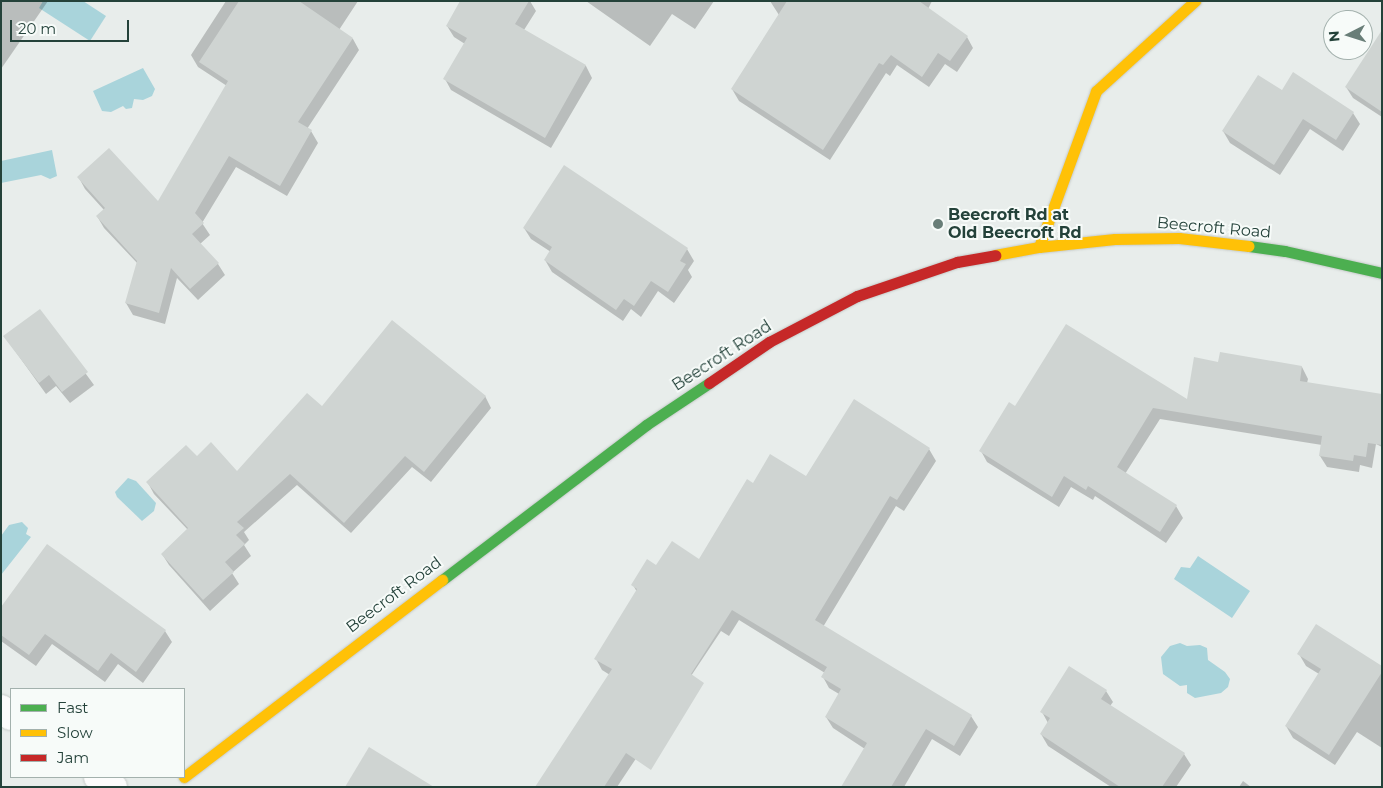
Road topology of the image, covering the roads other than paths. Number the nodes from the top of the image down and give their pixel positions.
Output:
1 (1195, 1) edge
2 (1039, 247) junction
3 (1382, 273) edge
4 (185, 776) edge
5 (100, 778) edge
6 (183, 778) edge
7 (113, 787) edge
8 (172, 787) edge

1 - 2 main road
2 - 3 main road, Beecroft Road
2 - 4 main road, Beecroft Road
5 - 7 street
6 - 8 main road, Beecroft Road

